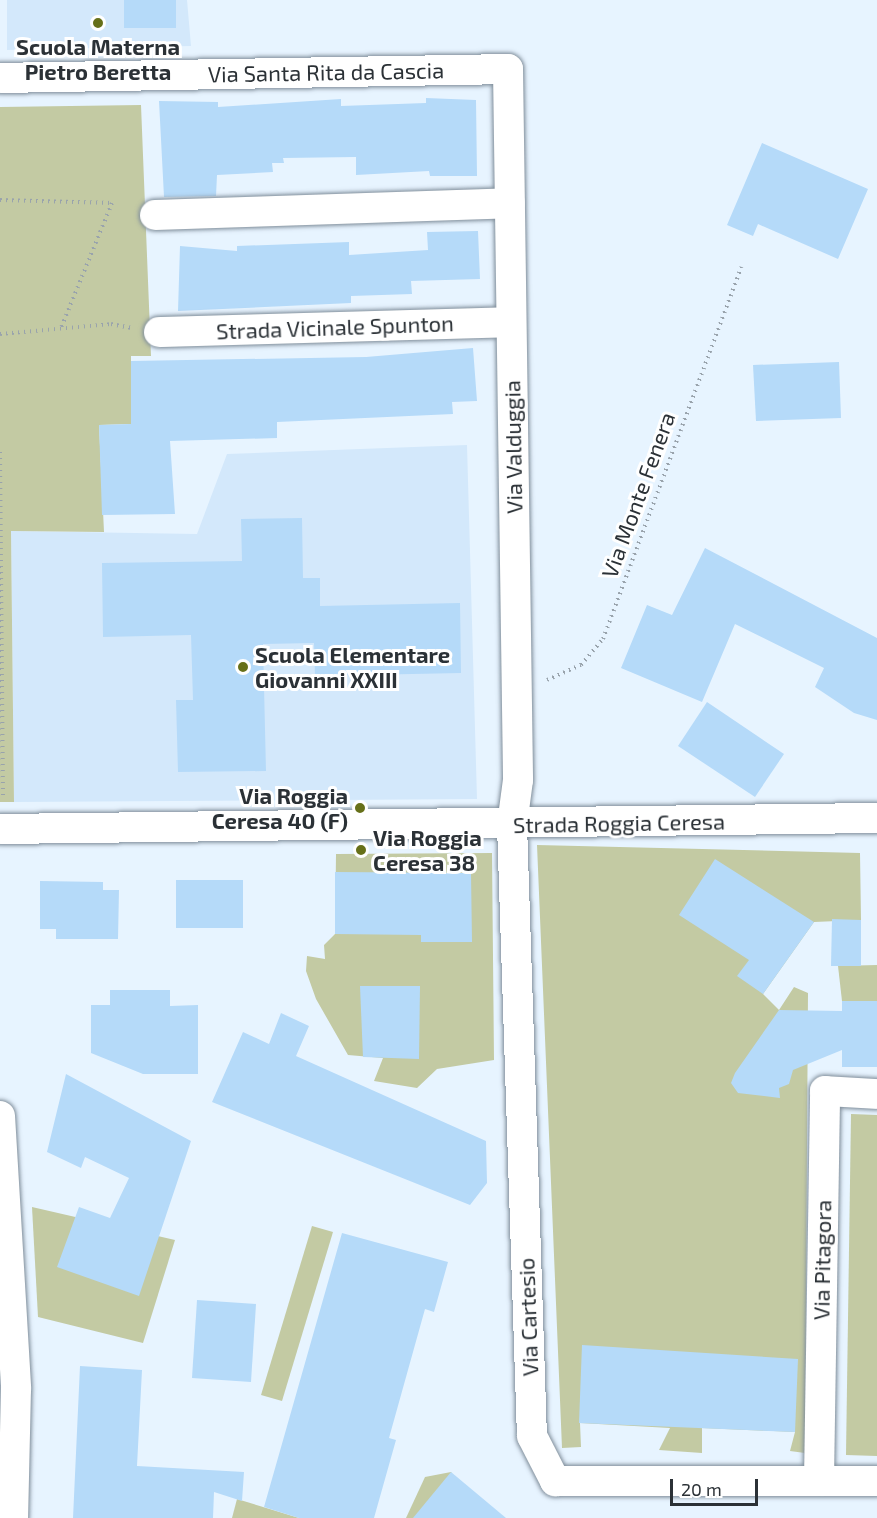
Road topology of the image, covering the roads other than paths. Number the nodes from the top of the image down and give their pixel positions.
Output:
1 (508, 69) joint
2 (0, 78) edge
3 (510, 203) junction
4 (155, 215) dead end
5 (511, 322) junction
6 (150, 331) road end
7 (2, 818) edge
8 (877, 818) edge
9 (512, 825) junction
10 (877, 1094) edge
11 (0, 1116) edge
12 (819, 1481) junction
13 (877, 1481) edge
14 (13, 1518) edge

1 - 2 street, Via Santa Rita da Cascia
1 - 3 street, Via Valduggia
3 - 4 street
3 - 5 street, Via Valduggia
5 - 6 street, Strada Vicinale Spunton
5 - 9 street, Via Valduggia
7 - 9 street, Strada Roggia Ceresa
8 - 9 street, Strada Roggia Ceresa
9 - 12 street, Via Cartesio
10 - 12 street, Via Pitagora
11 - 14 street
12 - 13 street, Via Cartesio

